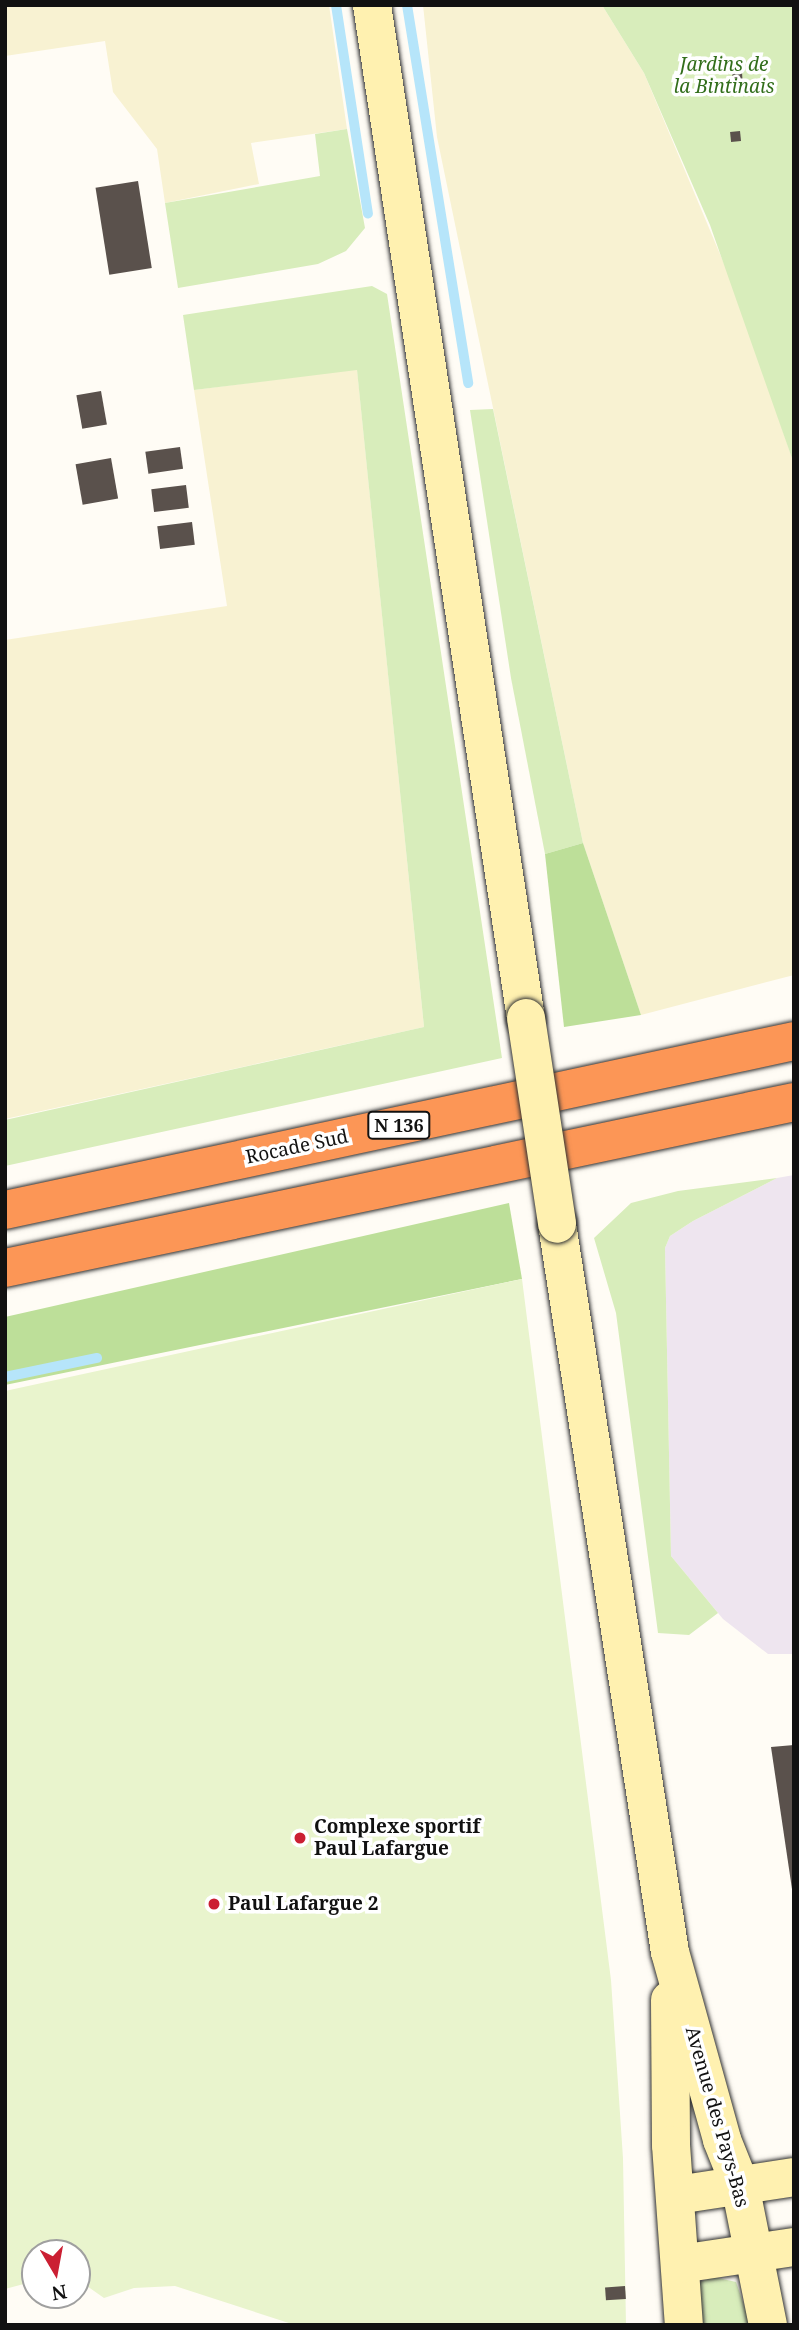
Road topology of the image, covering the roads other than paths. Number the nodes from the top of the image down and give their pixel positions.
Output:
1 (372, 5) edge
2 (794, 1041) edge
3 (794, 1102) edge
4 (5, 1210) edge
5 (5, 1268) edge
6 (670, 1952) junction
7 (794, 2177) edge
8 (740, 2185) junction
9 (677, 2195) junction
10 (794, 2247) edge
11 (752, 2253) junction
12 (680, 2264) junction
13 (684, 2325) edge
14 (768, 2325) edge

1 - 6 main road, Avenue des Pays-Bas, bridge
2 - 4 highway, Rocade Sud / N 136
3 - 5 highway
6 - 8 main road, Avenue des Pays-Bas
6 - 9 main road, Avenue des Pays-Bas
7 - 8 main road
8 - 9 main road
8 - 11 main road, Avenue des Pays-Bas
9 - 12 main road, Avenue des Pays-Bas
10 - 11 main road
11 - 12 main road
11 - 14 main road, Avenue des Pays-Bas
12 - 13 main road, Avenue des Pays-Bas

